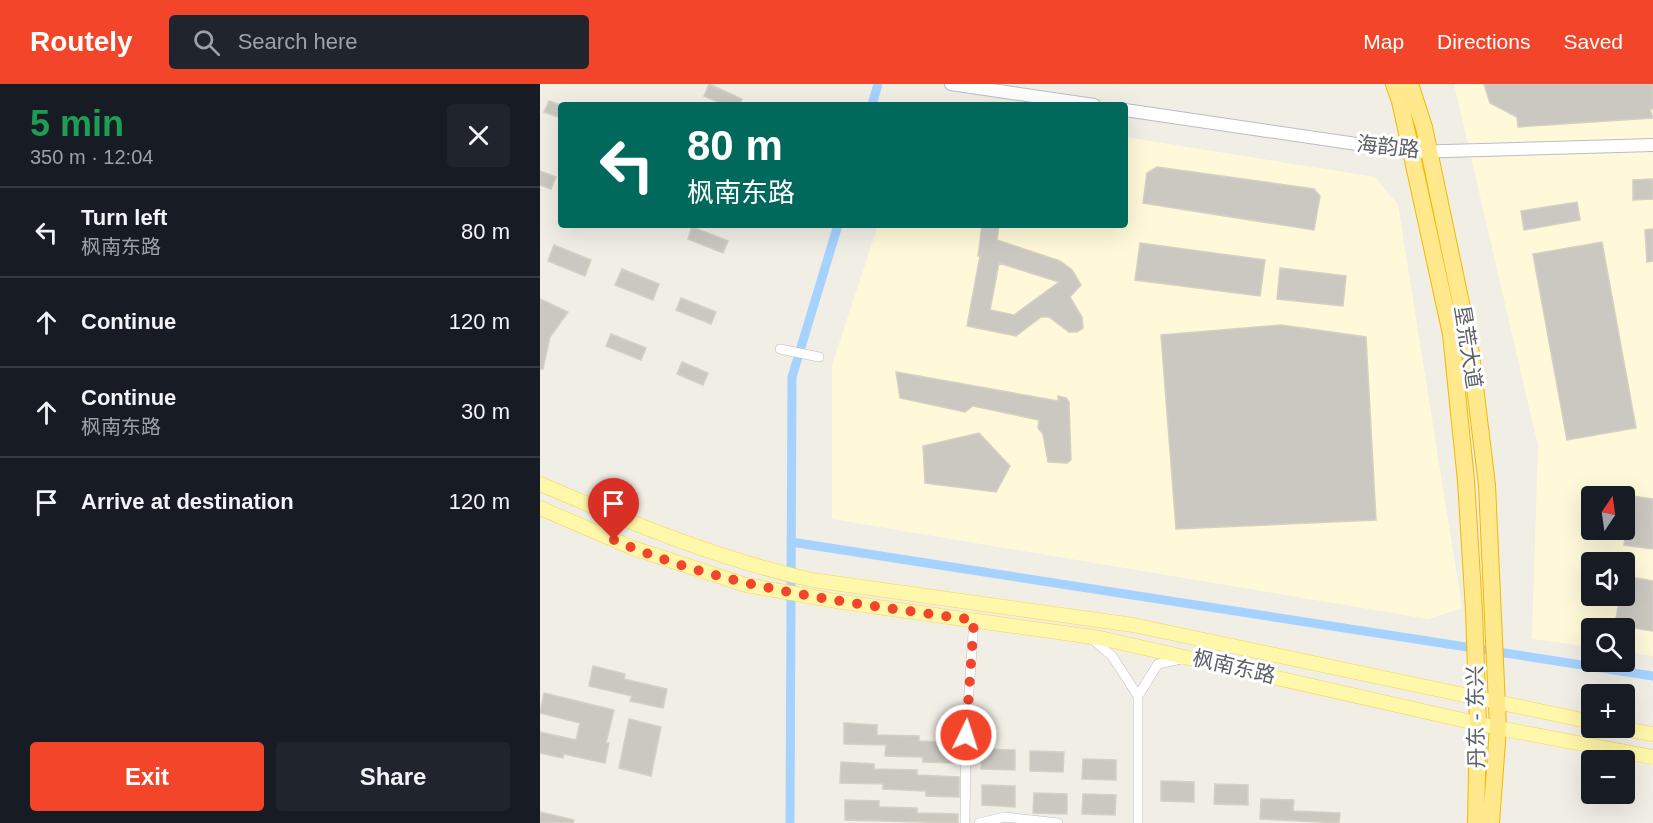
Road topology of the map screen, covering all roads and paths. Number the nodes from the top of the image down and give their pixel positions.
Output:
1 (951, 84) edge
2 (1394, 84) edge
3 (1410, 84) edge
4 (1074, 102) edge
5 (1128, 110) edge
6 (1653, 146) edge
7 (1411, 152) junction
8 (1429, 152) junction
9 (780, 349) dead end
10 (819, 357) dead end
11 (540, 484) edge
12 (540, 508) edge
13 (1474, 611) joint
14 (1494, 615) joint
15 (974, 620) junction
16 (1089, 636) junction
17 (1189, 657) junction
18 (1138, 696) junction
19 (1477, 699) junction
20 (1497, 704) junction
21 (1581, 720) edge
22 (1478, 723) junction
23 (1498, 728) junction
24 (1635, 731) edge
25 (1653, 734) edge
26 (1653, 757) edge
27 (964, 823) edge
28 (979, 823) edge
29 (1058, 823) edge
30 (1138, 823) edge
31 (1476, 823) edge
32 (1491, 823) edge

1 - 4 main road
2 - 7 highway, 垦荒大道
3 - 8 highway, 垦荒大道
5 - 7 main road, 海韵路
6 - 8 main road, 海韵路
7 - 8 main road, 海韵路
7 - 13 highway, 垦荒大道
8 - 14 highway, 垦荒大道
9 - 10 street
11 - 19 main road, 枫南东路
12 - 15 main road, 枫南东路
13 - 19 highway, 丹东 - 东兴
14 - 20 highway, 丹东 - 东兴
15 - 16 main road, 枫南东路
15 - 27 street
16 - 17 main road, 枫南东路
16 - 18 street
17 - 18 street
17 - 22 main road, 枫南东路
18 - 30 street
19 - 20 main road, 枫南东路
19 - 22 highway, 丹东 - 东兴
20 - 21 main road, 枫南东路
20 - 23 highway, 丹东 - 东兴
22 - 23 main road, 枫南东路
22 - 31 highway, 丹东 - 东兴
23 - 26 main road, 枫南东路
23 - 32 highway, 丹东 - 东兴
24 - 25 main road
28 - 29 street

